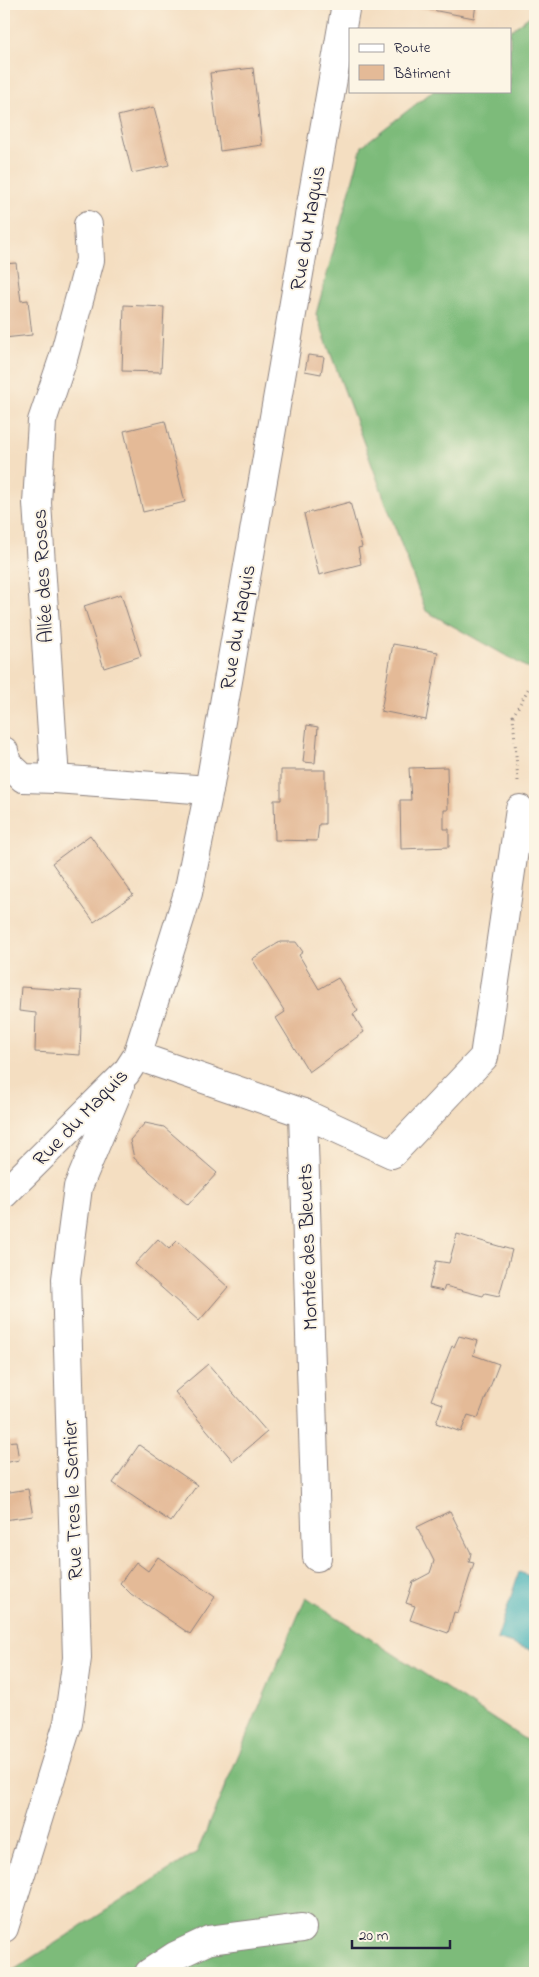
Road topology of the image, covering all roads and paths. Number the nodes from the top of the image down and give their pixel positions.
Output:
1 (346, 4) edge
2 (88, 225) dead end
3 (535, 677) edge
4 (4, 751) edge
5 (55, 779) junction
6 (209, 790) junction
7 (520, 809) joint
8 (131, 1064) junction
9 (303, 1113) junction
10 (4, 1194) edge
11 (317, 1557) dead end
12 (4, 1928) edge
13 (302, 1928) dead end
14 (149, 1973) edge

1 - 6 street, Rue du Maquis
2 - 5 street, Allée des Roses
3 - 7 path
4 - 5 street
5 - 6 street
6 - 8 street, Rue du Maquis
7 - 9 street
8 - 9 street
8 - 10 street, Rue du Maquis
8 - 12 street, Rue Tres le Sentier
9 - 11 street, Montée des Bleuets
13 - 14 street

